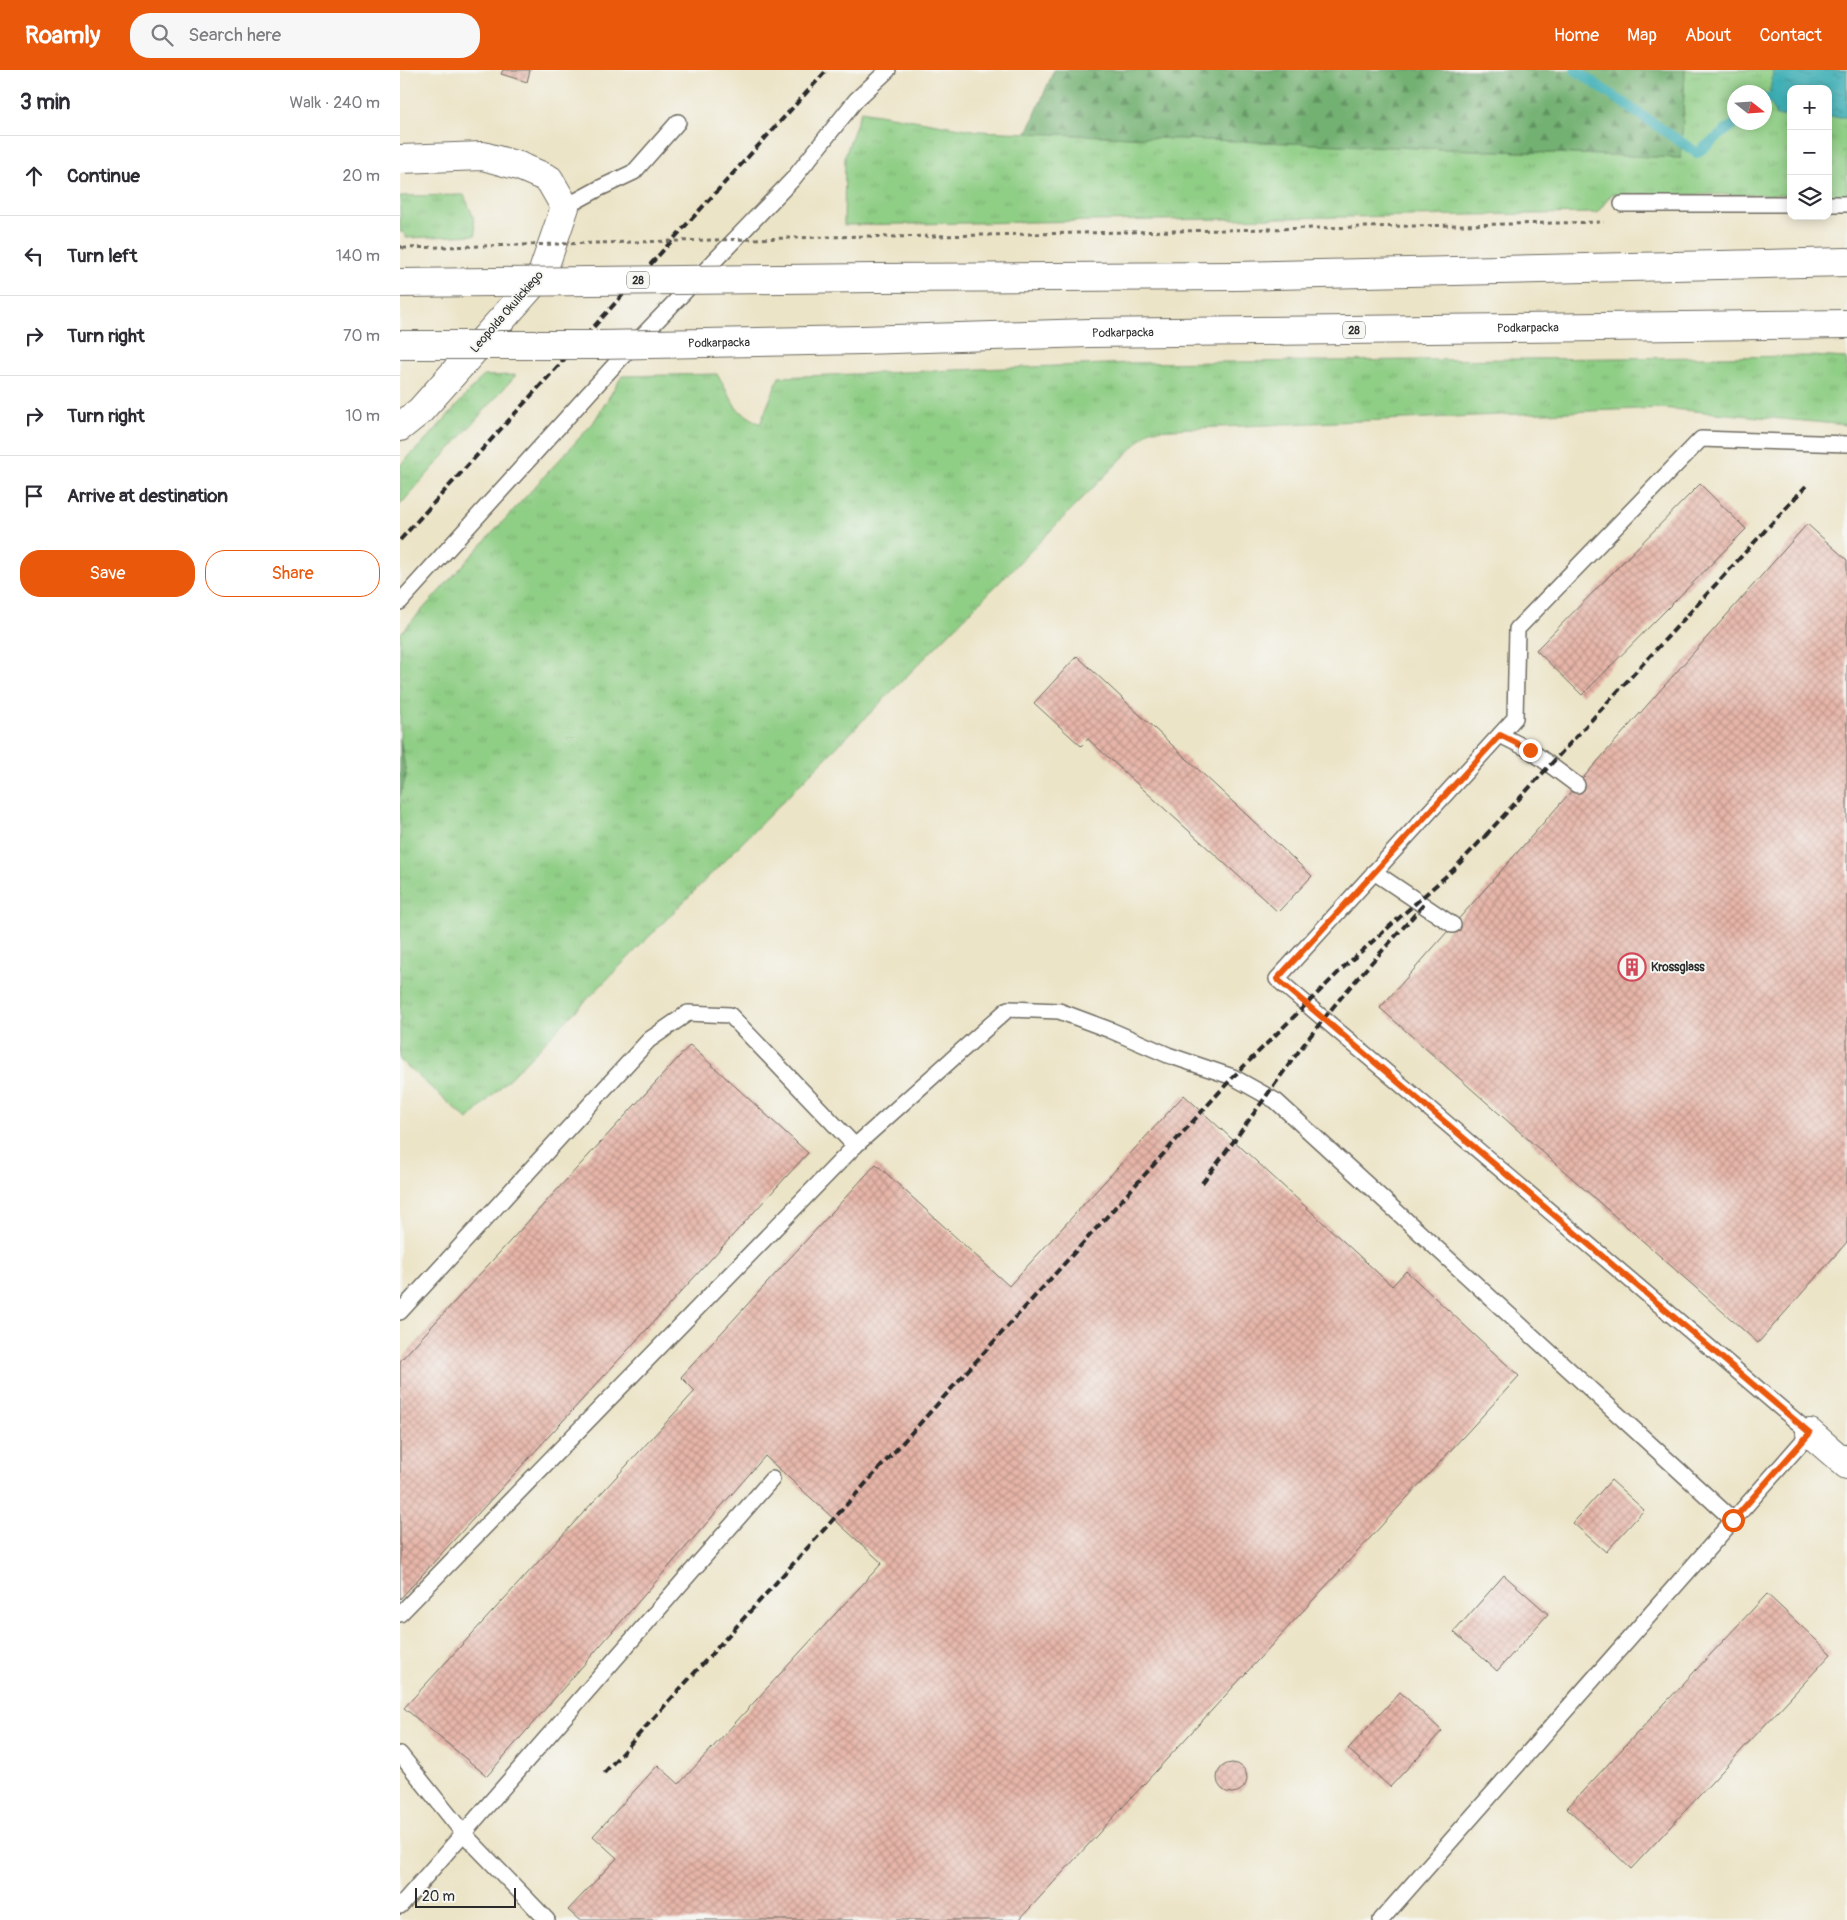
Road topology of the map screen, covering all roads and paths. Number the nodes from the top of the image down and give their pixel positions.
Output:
1 (888, 70) edge
2 (678, 122) dead end
3 (400, 159) edge
4 (1622, 204) dead end
5 (1787, 204) edge
6 (1832, 204) edge
7 (1847, 204) edge
8 (565, 207) junction
9 (1606, 222) dead end
10 (402, 247) edge
11 (1847, 262) edge
12 (400, 283) edge
13 (1847, 324) edge
14 (400, 345) edge
15 (400, 426) edge
16 (1847, 444) edge
17 (400, 602) edge
18 (1500, 735) junction
19 (1577, 785) dead end
20 (1374, 872) junction
21 (1454, 925) dead end
22 (855, 1146) junction
23 (400, 1312) edge
24 (1810, 1433) junction
25 (1847, 1465) edge
26 (772, 1479) dead end
27 (1733, 1520) junction
28 (400, 1614) edge
29 (400, 1754) edge
30 (464, 1834) junction
31 (400, 1906) edge
32 (548, 1920) edge
33 (1381, 1920) edge

1 - 17 lane
2 - 8 lane
3 - 8 main road
4 - 5 lane
6 - 7 lane
8 - 15 main road, Leopolda Okulickiego
9 - 10 path, bridge
11 - 12 main road, 28, bridge
13 - 14 main road, Podkarpacka / 28, bridge
16 - 18 lane
18 - 19 lane
18 - 20 lane
20 - 21 lane
20 - 24 lane
22 - 23 lane
22 - 27 lane
22 - 28 lane
24 - 25 main road
24 - 27 lane
26 - 30 lane
27 - 33 lane
29 - 30 lane
30 - 31 lane
30 - 32 lane

